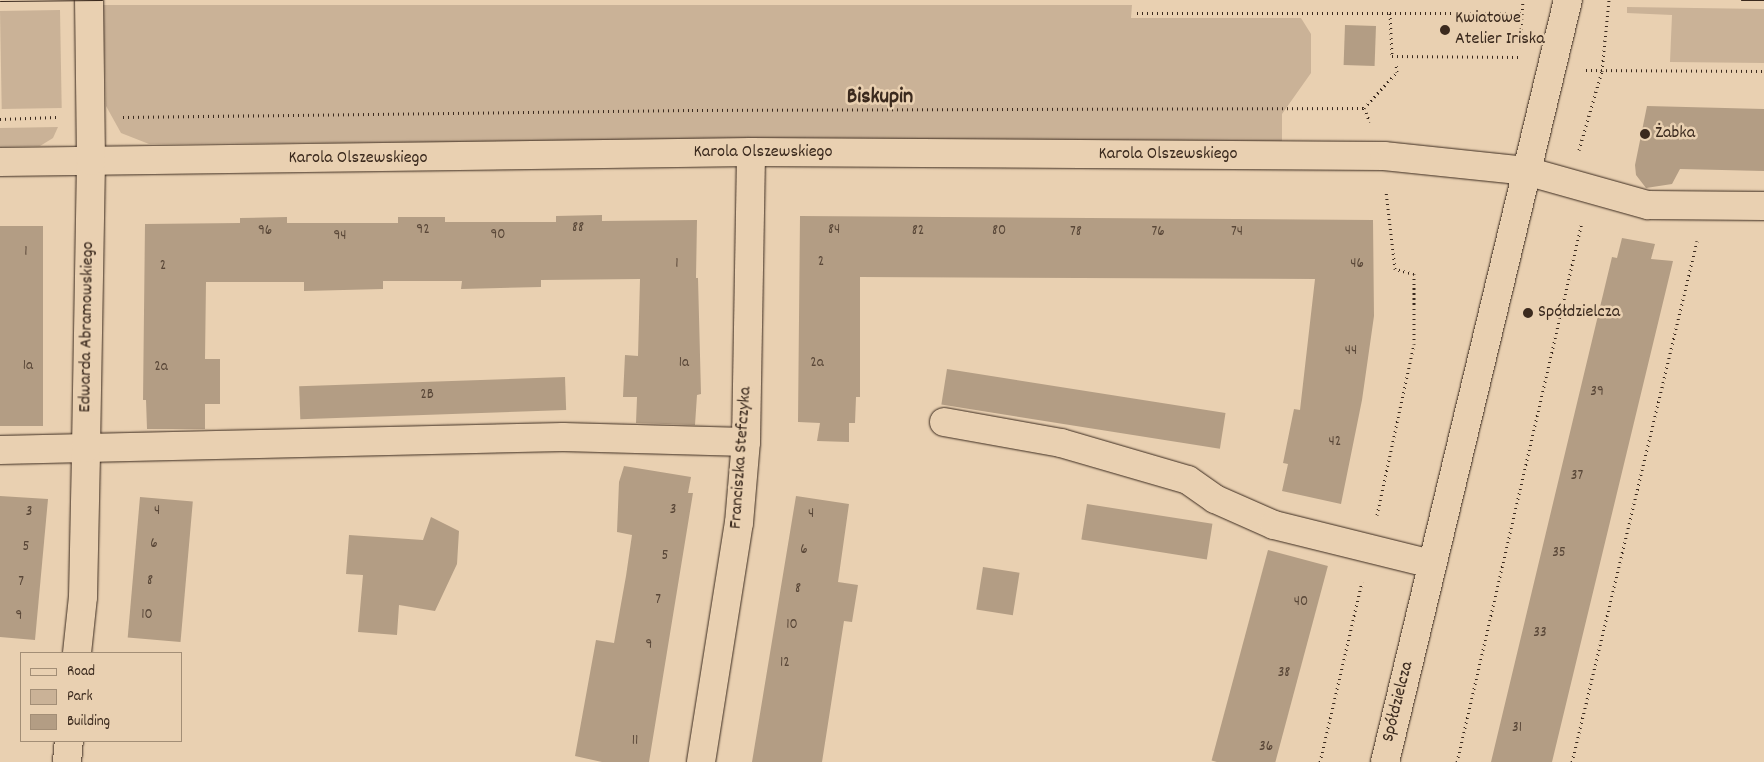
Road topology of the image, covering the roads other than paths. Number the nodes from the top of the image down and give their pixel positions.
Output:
1 (89, 0) edge
2 (1568, 0) edge
3 (751, 152) junction
4 (91, 161) junction
5 (0, 162) edge
6 (1526, 171) junction
7 (1764, 206) edge
8 (944, 422) dead end
9 (746, 442) junction
10 (86, 448) junction
11 (0, 450) edge
12 (1432, 564) junction
13 (77, 652) edge
14 (69, 742) edge
15 (67, 762) edge
16 (701, 762) edge
17 (1385, 762) edge

1 - 4 street, Edwarda Abramowskiego
2 - 6 street, Spółdzielcza
3 - 4 street, Karola Olszewskiego
3 - 6 street, Karola Olszewskiego
3 - 9 street, Franciszka Stefczyka
4 - 5 street, Karola Olszewskiego
4 - 10 street, Edwarda Abramowskiego
6 - 7 street, Karola Olszewskiego
6 - 12 street, Spółdzielcza
8 - 12 street
9 - 10 street
9 - 16 street, Franciszka Stefczyka
10 - 11 street
10 - 13 street, Edwarda Abramowskiego
12 - 17 street, Spółdzielcza
14 - 15 street

